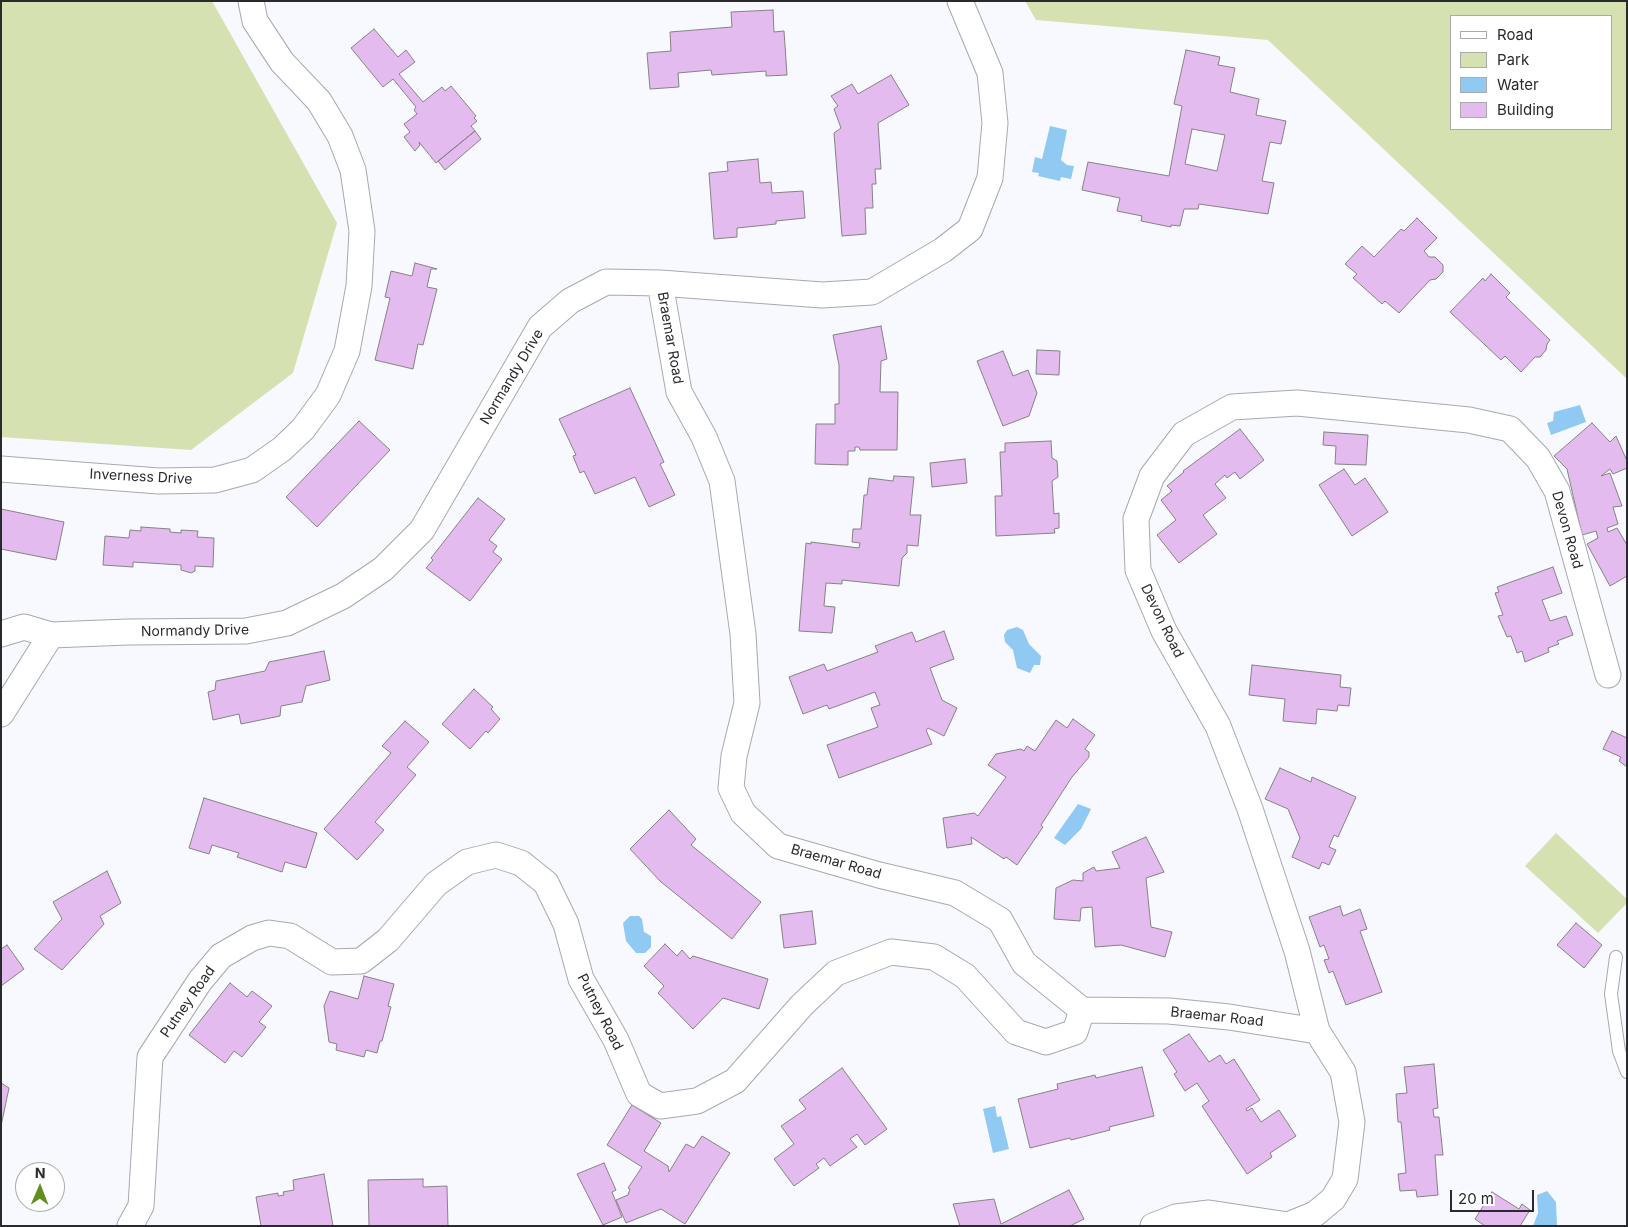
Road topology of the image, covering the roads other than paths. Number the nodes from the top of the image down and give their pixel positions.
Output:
1 (251, 1) edge
2 (960, 1) edge
3 (660, 283) junction
4 (1, 469) edge
5 (1, 634) edge
6 (51, 635) junction
7 (1608, 675) dead end
8 (1, 714) edge
9 (1616, 957) dead end
10 (1082, 1010) junction
11 (1318, 1030) junction
12 (1627, 1072) edge
13 (130, 1226) edge
14 (1153, 1226) edge

1 - 4 street, Inverness Drive
2 - 3 street, Normandy Drive
3 - 6 street, Normandy Drive
3 - 10 street, Braemar Road
5 - 6 street
6 - 8 street
7 - 11 street, Devon Road
9 - 12 lane
10 - 11 street, Braemar Road
10 - 13 street, Putney Road
11 - 14 street, Devon Road

